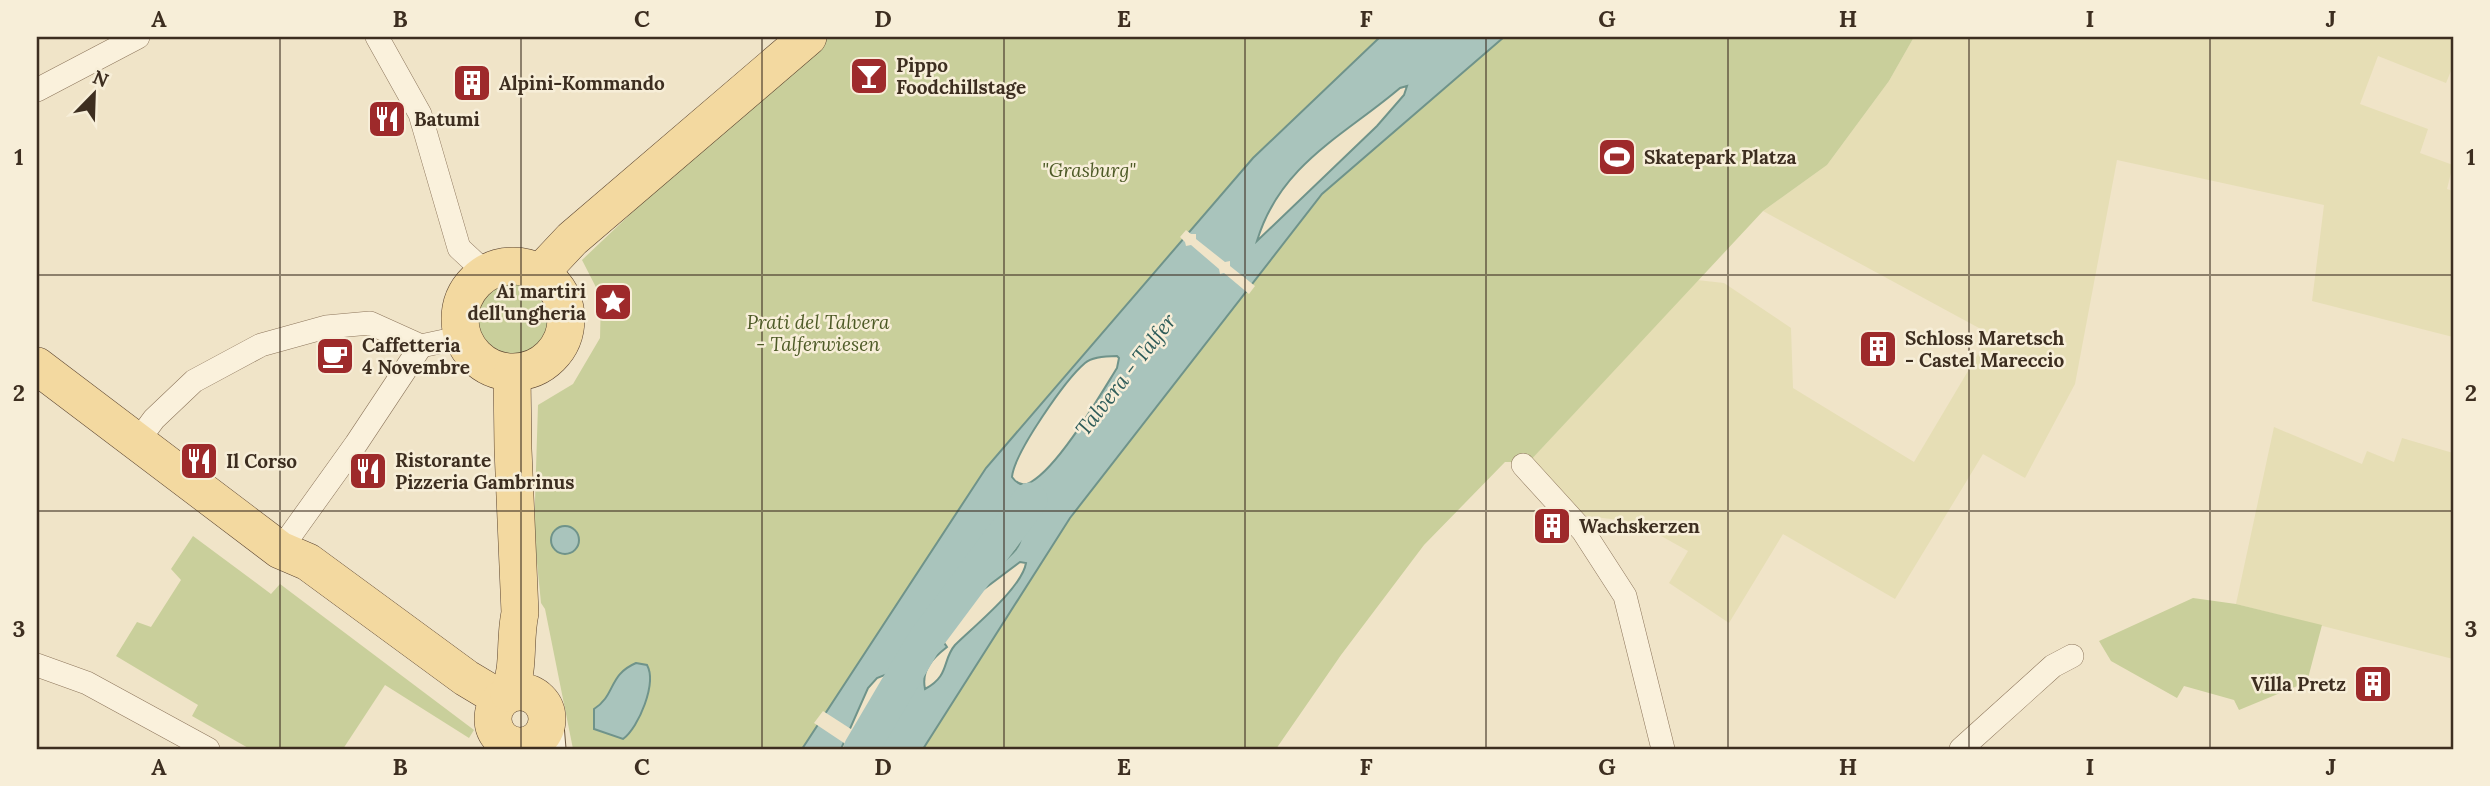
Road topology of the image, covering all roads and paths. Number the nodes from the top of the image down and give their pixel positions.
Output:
1 (138, 37) edge
2 (377, 37) edge
3 (808, 37) edge
4 (37, 90) edge
5 (486, 273) junction
6 (540, 273) junction
7 (463, 337) junction
8 (421, 346) junction
9 (37, 366) edge
10 (512, 373) junction
11 (137, 442) junction
12 (1523, 465) dead end
13 (280, 550) junction
14 (2072, 656) dead end
15 (37, 664) edge
16 (519, 722) edge
17 (208, 749) edge
18 (1662, 749) edge
19 (1961, 749) edge

1 - 4 street
2 - 5 street
3 - 6 main road
5 - 6 main road
5 - 7 main road
6 - 10 main road
7 - 8 street
7 - 10 main road
8 - 11 street
8 - 13 street
9 - 11 main road
10 - 16 main road
11 - 13 main road
12 - 18 street
13 - 16 main road
14 - 19 street
15 - 17 street

